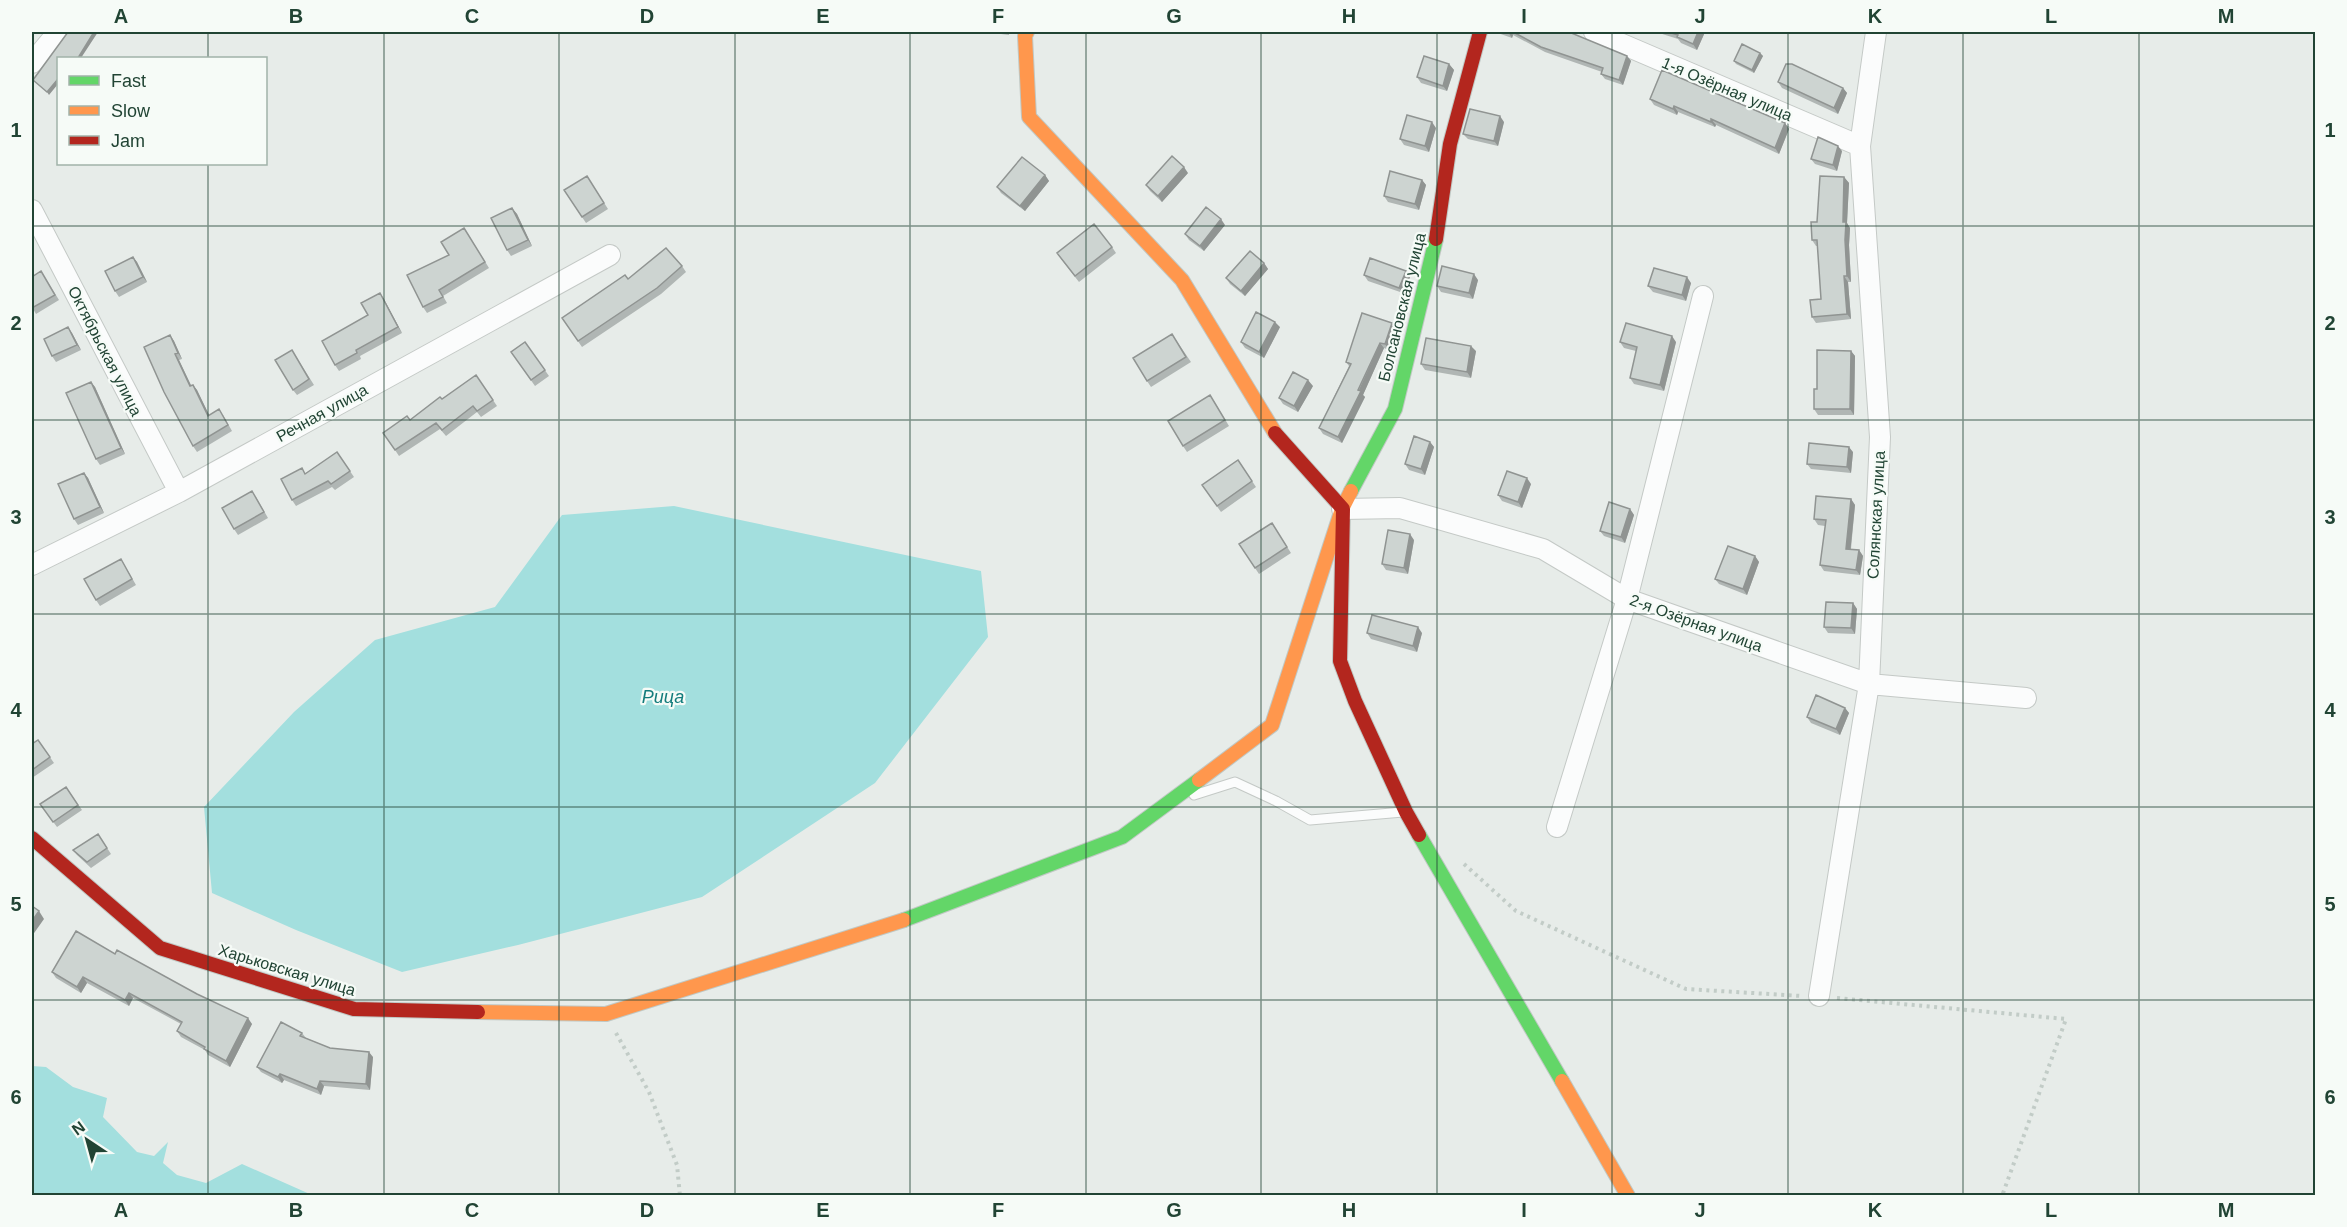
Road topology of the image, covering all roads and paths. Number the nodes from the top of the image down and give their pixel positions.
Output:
1 (58, 32) edge
2 (1027, 32) edge
3 (1480, 32) edge
4 (1594, 32) edge
5 (1876, 32) edge
6 (32, 63) edge
7 (1860, 146) junction
8 (32, 210) edge
9 (610, 255) dead end
10 (1703, 296) dead end
11 (178, 492) junction
12 (1343, 509) junction
13 (32, 565) edge
14 (1627, 599) junction
15 (1869, 684) junction
16 (2026, 698) dead end
17 (1166, 804) junction
18 (1406, 812) junction
19 (1557, 827) dead end
20 (32, 838) edge
21 (1457, 858) dead end
22 (1819, 996) junction
23 (606, 1014) junction
24 (680, 1196) edge
25 (1628, 1196) edge
26 (2002, 1196) edge

1 - 6 street
2 - 12 street
3 - 12 street, Болсановская улица
4 - 7 street, 1-я Озёрная улица
5 - 7 street, Солянская улица
7 - 15 street, Солянская улица
8 - 11 street, Октябрьская улица
9 - 11 street, Речная улица
10 - 14 street
11 - 13 street, Речная улица
12 - 14 street, 2-я Озёрная улица
12 - 17 street, Болсановская улица
12 - 18 street
14 - 15 street, 2-я Озёрная улица
14 - 19 street
15 - 16 street, 2-я Озёрная улица
15 - 22 street, Солянская улица
17 - 18 lane
17 - 23 street, Харьковская улица
18 - 25 street
20 - 23 street, Харьковская улица
21 - 22 path
22 - 26 path
23 - 24 path

